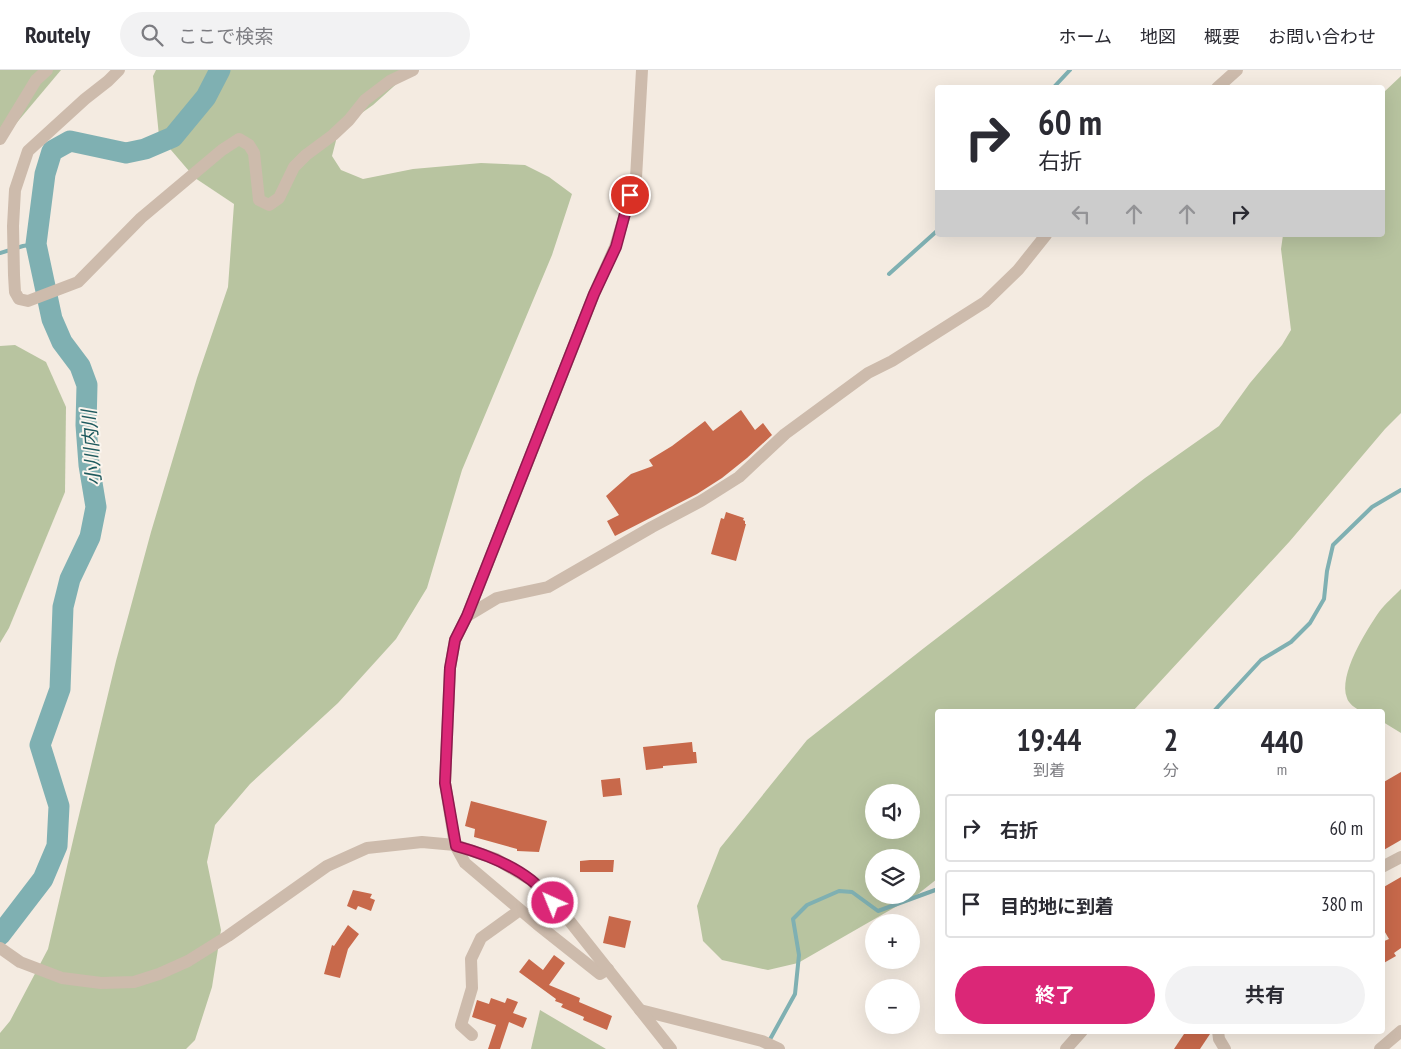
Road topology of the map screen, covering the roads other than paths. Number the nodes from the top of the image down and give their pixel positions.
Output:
1 (47, 70) edge
2 (119, 70) edge
3 (413, 70) edge
4 (642, 70) edge
5 (1237, 70) edge
6 (1220, 85) edge
7 (0, 139) edge
8 (1044, 237) edge
9 (467, 616) junction
10 (456, 846) junction
11 (1401, 857) edge
12 (1385, 865) edge
13 (520, 910) junction
14 (0, 948) edge
15 (608, 969) junction
16 (640, 1010) junction
17 (1401, 1031) edge
18 (1079, 1034) edge
19 (1218, 1034) edge
20 (472, 1035) dead end
21 (671, 1049) edge
22 (779, 1049) edge
23 (1066, 1049) edge
24 (1225, 1049) edge
25 (1380, 1049) edge

1 - 7 street
2 - 3 street
4 - 9 street
5 - 6 street
8 - 9 street
9 - 10 street
10 - 13 street
10 - 14 street
10 - 15 street
11 - 12 street
13 - 15 street
13 - 20 street
15 - 16 street
16 - 21 street
16 - 22 street
17 - 25 street
18 - 23 street
19 - 24 street

